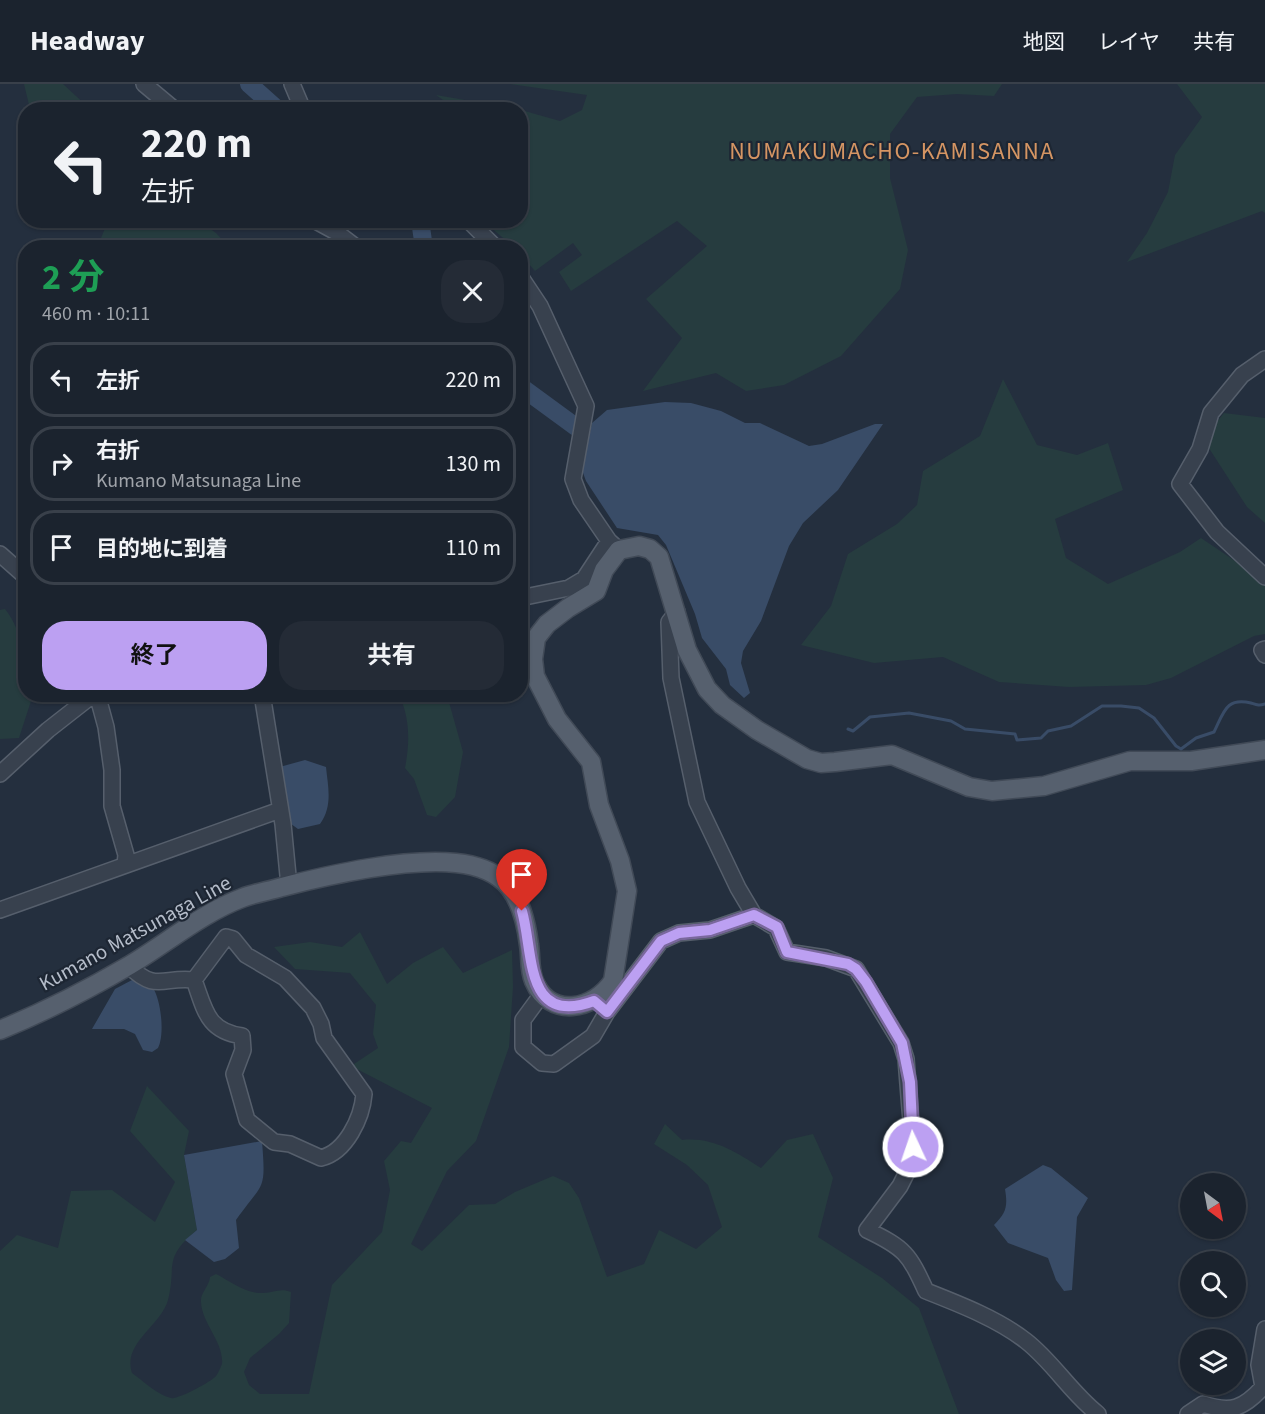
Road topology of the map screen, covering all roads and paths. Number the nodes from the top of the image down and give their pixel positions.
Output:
1 (144, 84) edge
2 (292, 84) edge
3 (165, 102) edge
4 (300, 102) edge
5 (329, 228) edge
6 (476, 228) edge
7 (346, 240) edge
8 (488, 240) edge
9 (528, 288) edge
10 (1265, 359) edge
11 (614, 546) junction
12 (0, 554) edge
13 (18, 570) edge
14 (1265, 577) edge
15 (528, 596) edge
16 (677, 612) junction
17 (1265, 649) edge
18 (1265, 655) edge
19 (85, 702) edge
20 (98, 702) edge
21 (263, 702) edge
22 (1265, 750) edge
23 (0, 774) edge
24 (280, 810) junction
25 (124, 864) junction
26 (289, 886) junction
27 (0, 910) edge
28 (754, 915) junction
29 (129, 966) junction
30 (194, 980) junction
31 (542, 994) junction
32 (601, 1007) junction
33 (0, 1030) edge
34 (1265, 1329) edge
35 (1098, 1414) edge
36 (1188, 1414) edge

1 - 3 street
2 - 4 street
5 - 7 street
6 - 8 street
9 - 11 street
10 - 14 street
11 - 15 street
11 - 16 main road
11 - 32 main road
12 - 13 street
16 - 22 main road
16 - 28 street
17 - 18 street
19 - 23 street
20 - 25 street
21 - 24 street
24 - 25 street
24 - 26 street
25 - 27 street
26 - 29 main road, Kumano Matsunaga Line
26 - 31 main road, Kumano Matsunaga Line
28 - 32 street
28 - 35 street
29 - 30 street
29 - 33 main road, Kumano Matsunaga Line
30 - 30 street
31 - 32 main road
31 - 32 street
34 - 36 street

